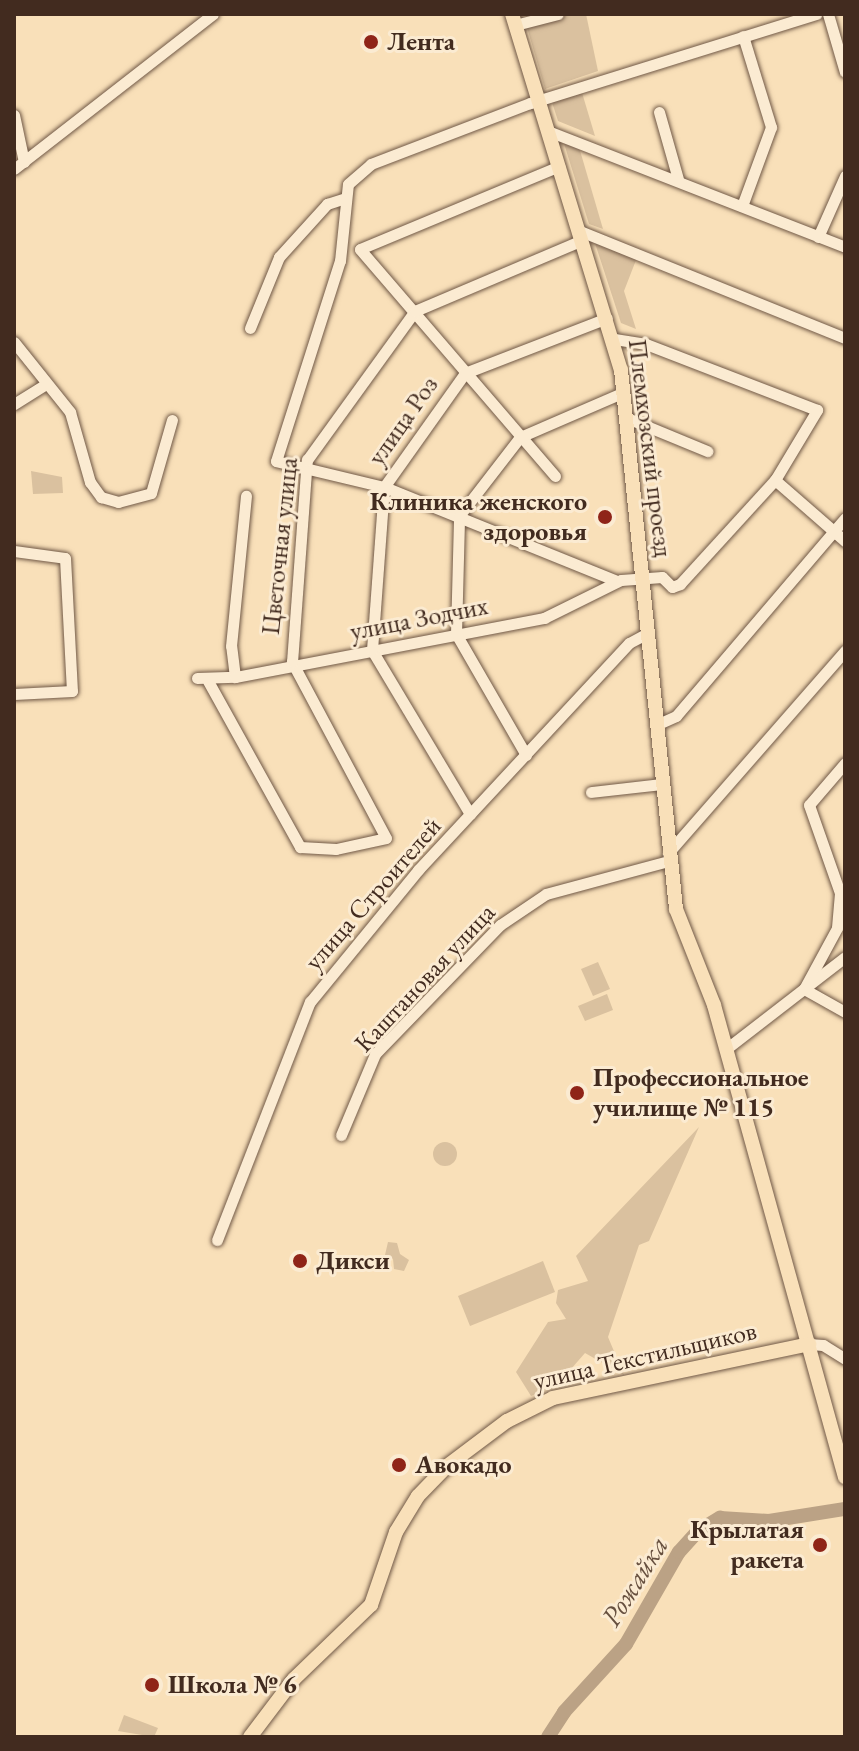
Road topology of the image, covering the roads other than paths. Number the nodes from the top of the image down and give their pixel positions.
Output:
1 (213, 14) edge
2 (558, 14) edge
3 (816, 14) edge
4 (828, 14) edge
5 (514, 20) edge
6 (743, 36) junction
7 (845, 72) edge
8 (539, 100) junction
9 (659, 112) dead end
10 (14, 115) edge
11 (548, 131) junction
12 (19, 166) edge
13 (559, 166) junction
14 (845, 176) edge
15 (678, 179) junction
16 (345, 198) junction
17 (742, 206) junction
18 (581, 235) junction
19 (818, 237) junction
20 (845, 247) edge
21 (413, 312) junction
22 (607, 318) junction
23 (250, 328) dead end
24 (845, 338) edge
25 (614, 339) junction
26 (14, 342) edge
27 (465, 373) junction
28 (46, 384) junction
29 (624, 392) junction
30 (14, 404) edge
31 (627, 418) junction
32 (172, 420) dead end
33 (520, 437) junction
34 (707, 451) dead end
35 (305, 465) junction
36 (555, 476) dead end
37 (775, 480) junction
38 (384, 487) junction
39 (246, 496) dead end
40 (459, 516) junction
41 (845, 518) edge
42 (834, 531) junction
43 (845, 541) edge
44 (14, 551) edge
45 (642, 578) junction
46 (617, 581) junction
47 (648, 633) junction
48 (456, 634) junction
49 (372, 650) junction
50 (845, 651) edge
51 (293, 666) junction
52 (235, 677) junction
53 (202, 680) joint
54 (14, 694) edge
55 (656, 725) junction
56 (526, 755) junction
57 (845, 763) edge
58 (661, 784) junction
59 (591, 792) dead end
60 (470, 814) junction
61 (667, 857) junction
62 (842, 887) edge
63 (845, 957) edge
64 (804, 989) junction
65 (845, 1012) edge
66 (726, 1049) junction
67 (341, 1135) dead end
68 (217, 1240) dead end
69 (809, 1344) junction
70 (845, 1359) edge
71 (845, 1477) edge
72 (250, 1737) edge

1 - 12 street
2 - 5 street
3 - 6 street
4 - 7 street
5 - 8 main road, Племхозский проезд
6 - 8 street
6 - 17 street
8 - 11 main road, Племхозский проезд
8 - 16 street
9 - 15 street
10 - 12 street
11 - 13 main road, Племхозский проезд
11 - 15 street
13 - 18 main road, Племхозский проезд
13 - 21 street
14 - 19 street
15 - 17 street
16 - 23 street
16 - 35 street
17 - 19 street
18 - 21 street
18 - 22 main road, Племхозский проезд
18 - 24 street
19 - 20 street
21 - 27 street
21 - 35 street, Цветочная улица
22 - 25 main road, Племхозский проезд
22 - 27 street, улица Роз
25 - 29 main road, Племхозский проезд
25 - 37 street
26 - 28 street
27 - 33 street
27 - 38 street, улица Роз
28 - 30 street
28 - 32 street
29 - 31 main road, Племхозский проезд
29 - 33 street
31 - 34 street
31 - 45 main road, Племхозский проезд
33 - 36 street
33 - 40 street
35 - 38 street
35 - 51 street, Цветочная улица
37 - 42 street
37 - 45 street, улица Зодчих
38 - 40 street
38 - 49 street, улица Роз
39 - 52 street
40 - 46 street
40 - 48 street
41 - 42 street
42 - 43 street
42 - 55 street
44 - 54 street
45 - 46 street, улица Зодчих
45 - 47 main road, Племхозский проезд
46 - 48 street, улица Зодчих
47 - 55 main road, Племхозский проезд
47 - 56 street, улица Строителей
48 - 49 street, улица Зодчих
48 - 56 street
49 - 51 street, улица Зодчих
49 - 60 street
50 - 61 street
51 - 52 street, улица Зодчих
51 - 53 street, Цветочная улица
52 - 53 street, улица Зодчих
55 - 58 main road, Племхозский проезд
56 - 60 street, улица Строителей
57 - 62 street
58 - 59 street
58 - 61 main road, Племхозский проезд
60 - 68 street, улица Строителей
61 - 66 main road, Племхозский проезд
61 - 67 street, Каштановая улица
62 - 64 street
63 - 64 street
64 - 65 street
64 - 66 street
66 - 69 main road
69 - 70 street
69 - 71 main road
69 - 72 main road, улица Текстильщиков

